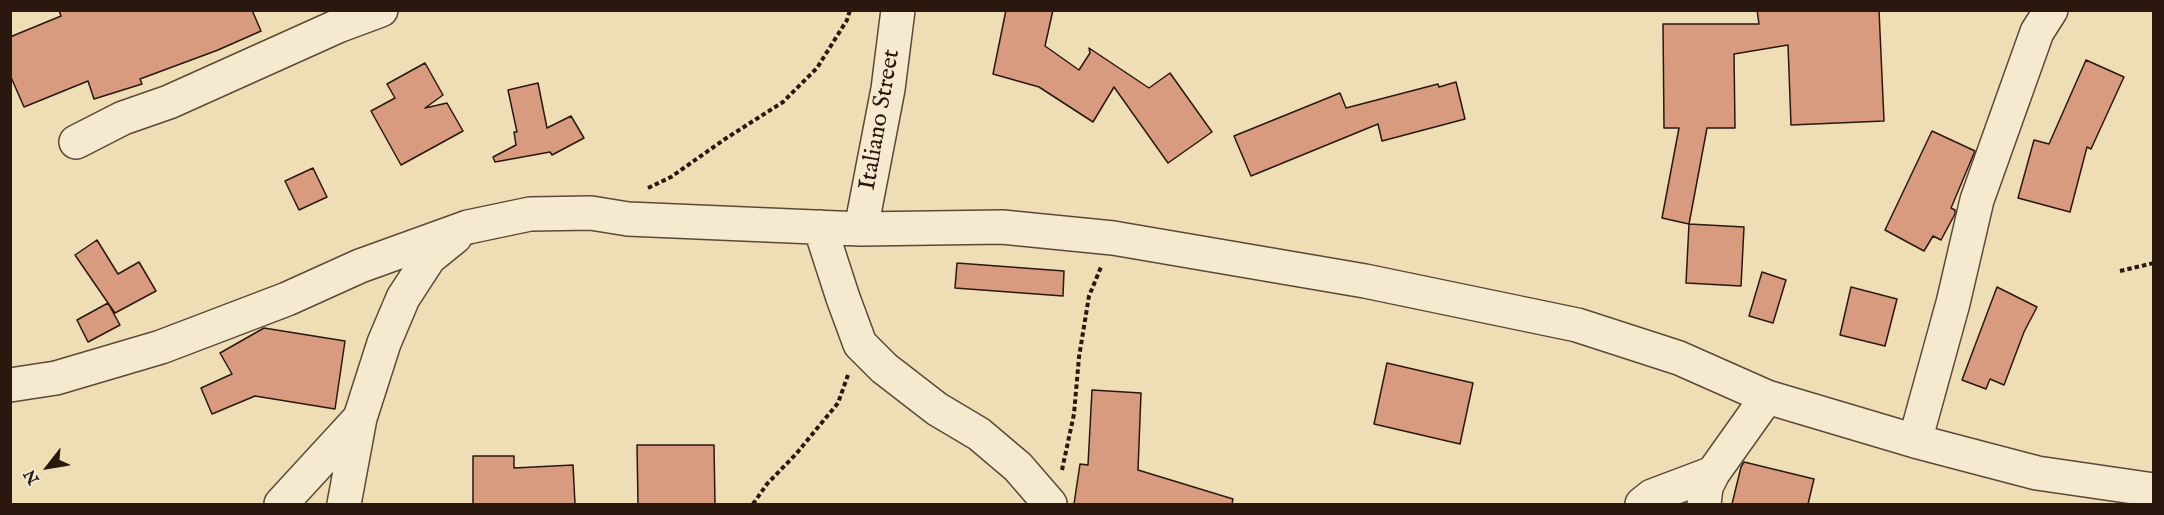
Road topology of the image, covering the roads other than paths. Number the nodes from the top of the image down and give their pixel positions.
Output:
1 (381, 10) edge
2 (898, 10) edge
3 (2051, 10) edge
4 (76, 142) dead end
5 (468, 227) junction
6 (820, 227) junction
7 (861, 230) junction
8 (10, 385) edge
9 (1767, 397) junction
10 (360, 418) junction
11 (1915, 441) junction
12 (1713, 473) junction
13 (2154, 490) edge
14 (281, 504) edge
15 (344, 504) edge
16 (1050, 504) edge
17 (1642, 504) edge
18 (1704, 504) edge

1 - 4 street
2 - 7 street, Italiano Street
3 - 11 street
5 - 6 street
5 - 8 street
5 - 10 street
6 - 7 street
6 - 16 street
7 - 9 street
9 - 11 street
9 - 12 street
10 - 14 street
10 - 15 street
11 - 13 street
12 - 17 street
12 - 18 street

